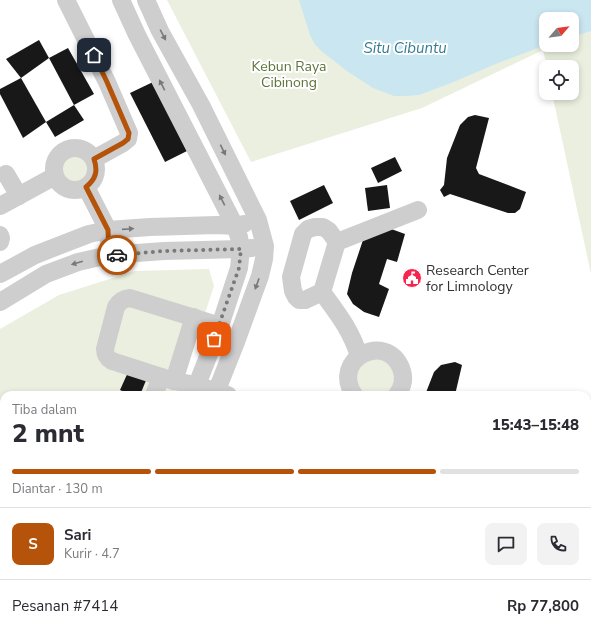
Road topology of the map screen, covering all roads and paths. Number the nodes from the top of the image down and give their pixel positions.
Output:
1 (66, 0) edge
2 (121, 0) edge
3 (146, 0) edge
4 (94, 159) junction
5 (6, 174) dead end
6 (55, 176) junction
7 (86, 187) junction
8 (19, 196) junction
9 (0, 206) edge
10 (418, 210) dead end
11 (258, 220) junction
12 (235, 226) junction
13 (108, 230) junction
14 (0, 235) edge
15 (0, 242) edge
16 (337, 242) junction
17 (265, 246) junction
18 (241, 249) junction
19 (109, 255) junction
20 (0, 274) edge
21 (322, 292) junction
22 (0, 302) edge
23 (194, 317) junction
24 (220, 326) junction
25 (359, 356) junction
26 (167, 379) junction
27 (194, 390) edge
28 (157, 391) edge
29 (221, 391) edge
30 (351, 391) edge
31 (399, 391) edge

1 - 4 lane
12 -> 2 lane
3 -> 11 lane
4 - 6 lane
4 - 7 lane
5 - 8 lane
6 - 7 lane
6 - 8 lane
7 - 13 lane
8 - 9 lane
10 - 16 lane
11 - 12 lane
11 - 17 lane
13 -> 12 lane
12 - 18 lane
13 - 19 lane
13 - 20 lane
14 - 15 lane
16 - 21 lane
16 - 21 lane
17 - 18 lane
17 -> 29 lane
18 - 19 lane
18 - 24 lane
19 -> 22 lane
21 - 25 lane
23 - 24 lane
23 - 26 lane
23 - 26 lane
24 - 27 lane
25 - 30 lane
25 - 31 lane
26 - 27 lane
26 - 28 lane

